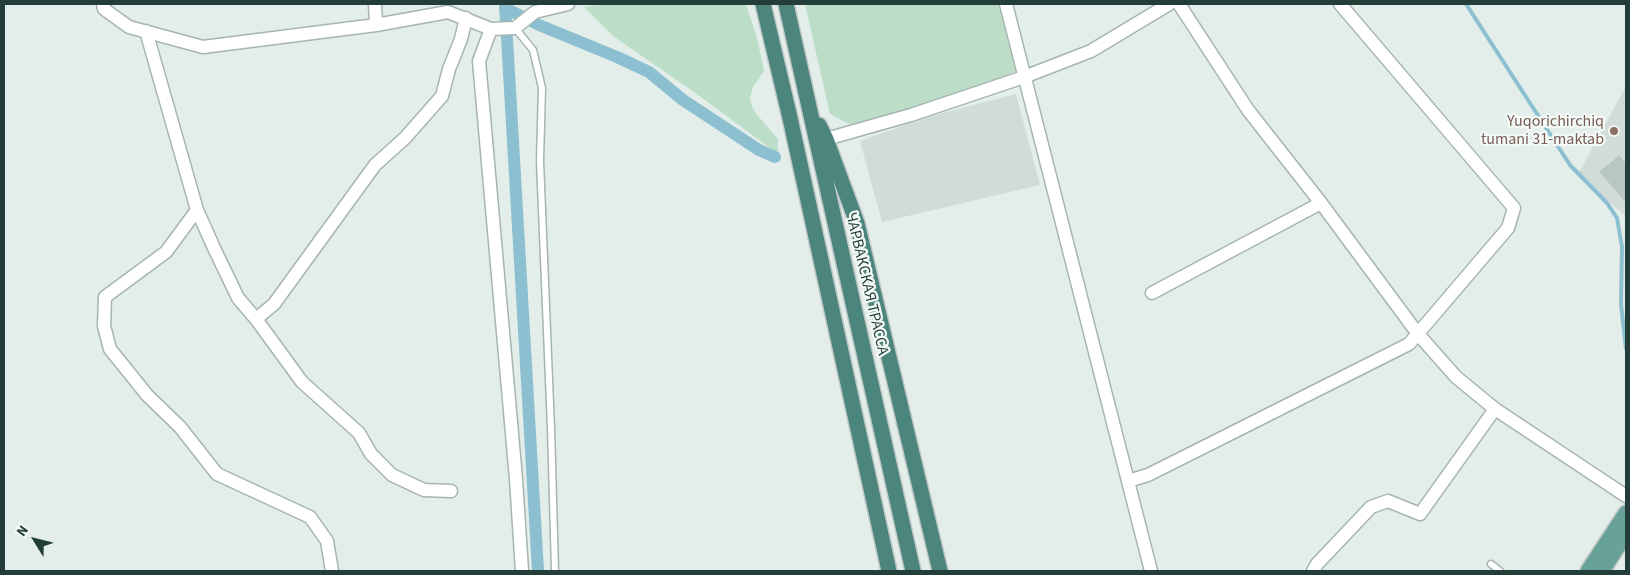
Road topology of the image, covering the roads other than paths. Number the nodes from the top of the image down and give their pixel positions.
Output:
1 (103, 4) edge
2 (374, 4) edge
3 (568, 4) edge
4 (763, 4) edge
5 (786, 4) edge
6 (1006, 4) edge
7 (1168, 4) edge
8 (1179, 4) edge
9 (1340, 4) edge
10 (466, 18) junction
11 (376, 25) junction
12 (515, 28) junction
13 (491, 29) junction
14 (146, 32) junction
15 (1024, 77) junction
16 (807, 99) junction
17 (826, 139) junction
18 (1321, 203) junction
19 (197, 210) junction
20 (1152, 293) dead end
21 (256, 319) junction
22 (1418, 334) junction
23 (1495, 408) junction
24 (1128, 481) junction
25 (451, 491) dead end
26 (1626, 496) edge
27 (1626, 513) edge
28 (1626, 534) edge
29 (1491, 564) dead end
30 (332, 571) edge
31 (522, 571) edge
32 (555, 571) edge
33 (889, 571) edge
34 (912, 571) edge
35 (940, 571) edge
36 (1151, 571) edge
37 (1313, 571) edge
38 (1500, 571) edge
39 (1588, 571) edge
40 (1602, 571) edge

1 - 14 street
2 - 11 street
3 - 12 street
4 - 33 highway
5 - 16 highway, ЧАРВАКСКАЯ ТРАССА
6 - 15 street
7 - 15 street
8 - 18 street
9 - 22 street
10 - 11 street
10 - 13 street
10 - 21 street
11 - 14 street
12 - 13 street
12 - 32 lane
13 - 31 street
14 - 19 street
15 - 17 street
15 - 24 street
16 - 17 highway
16 - 34 highway, ЧАРВАКСКАЯ ТРАССА
17 - 35 highway
18 - 20 street
18 - 22 street
19 - 21 street
19 - 30 street
21 - 25 street
22 - 23 street
22 - 24 street
23 - 26 street
23 - 37 street
24 - 36 street
27 - 39 main road
28 - 40 main road
29 - 38 lane

